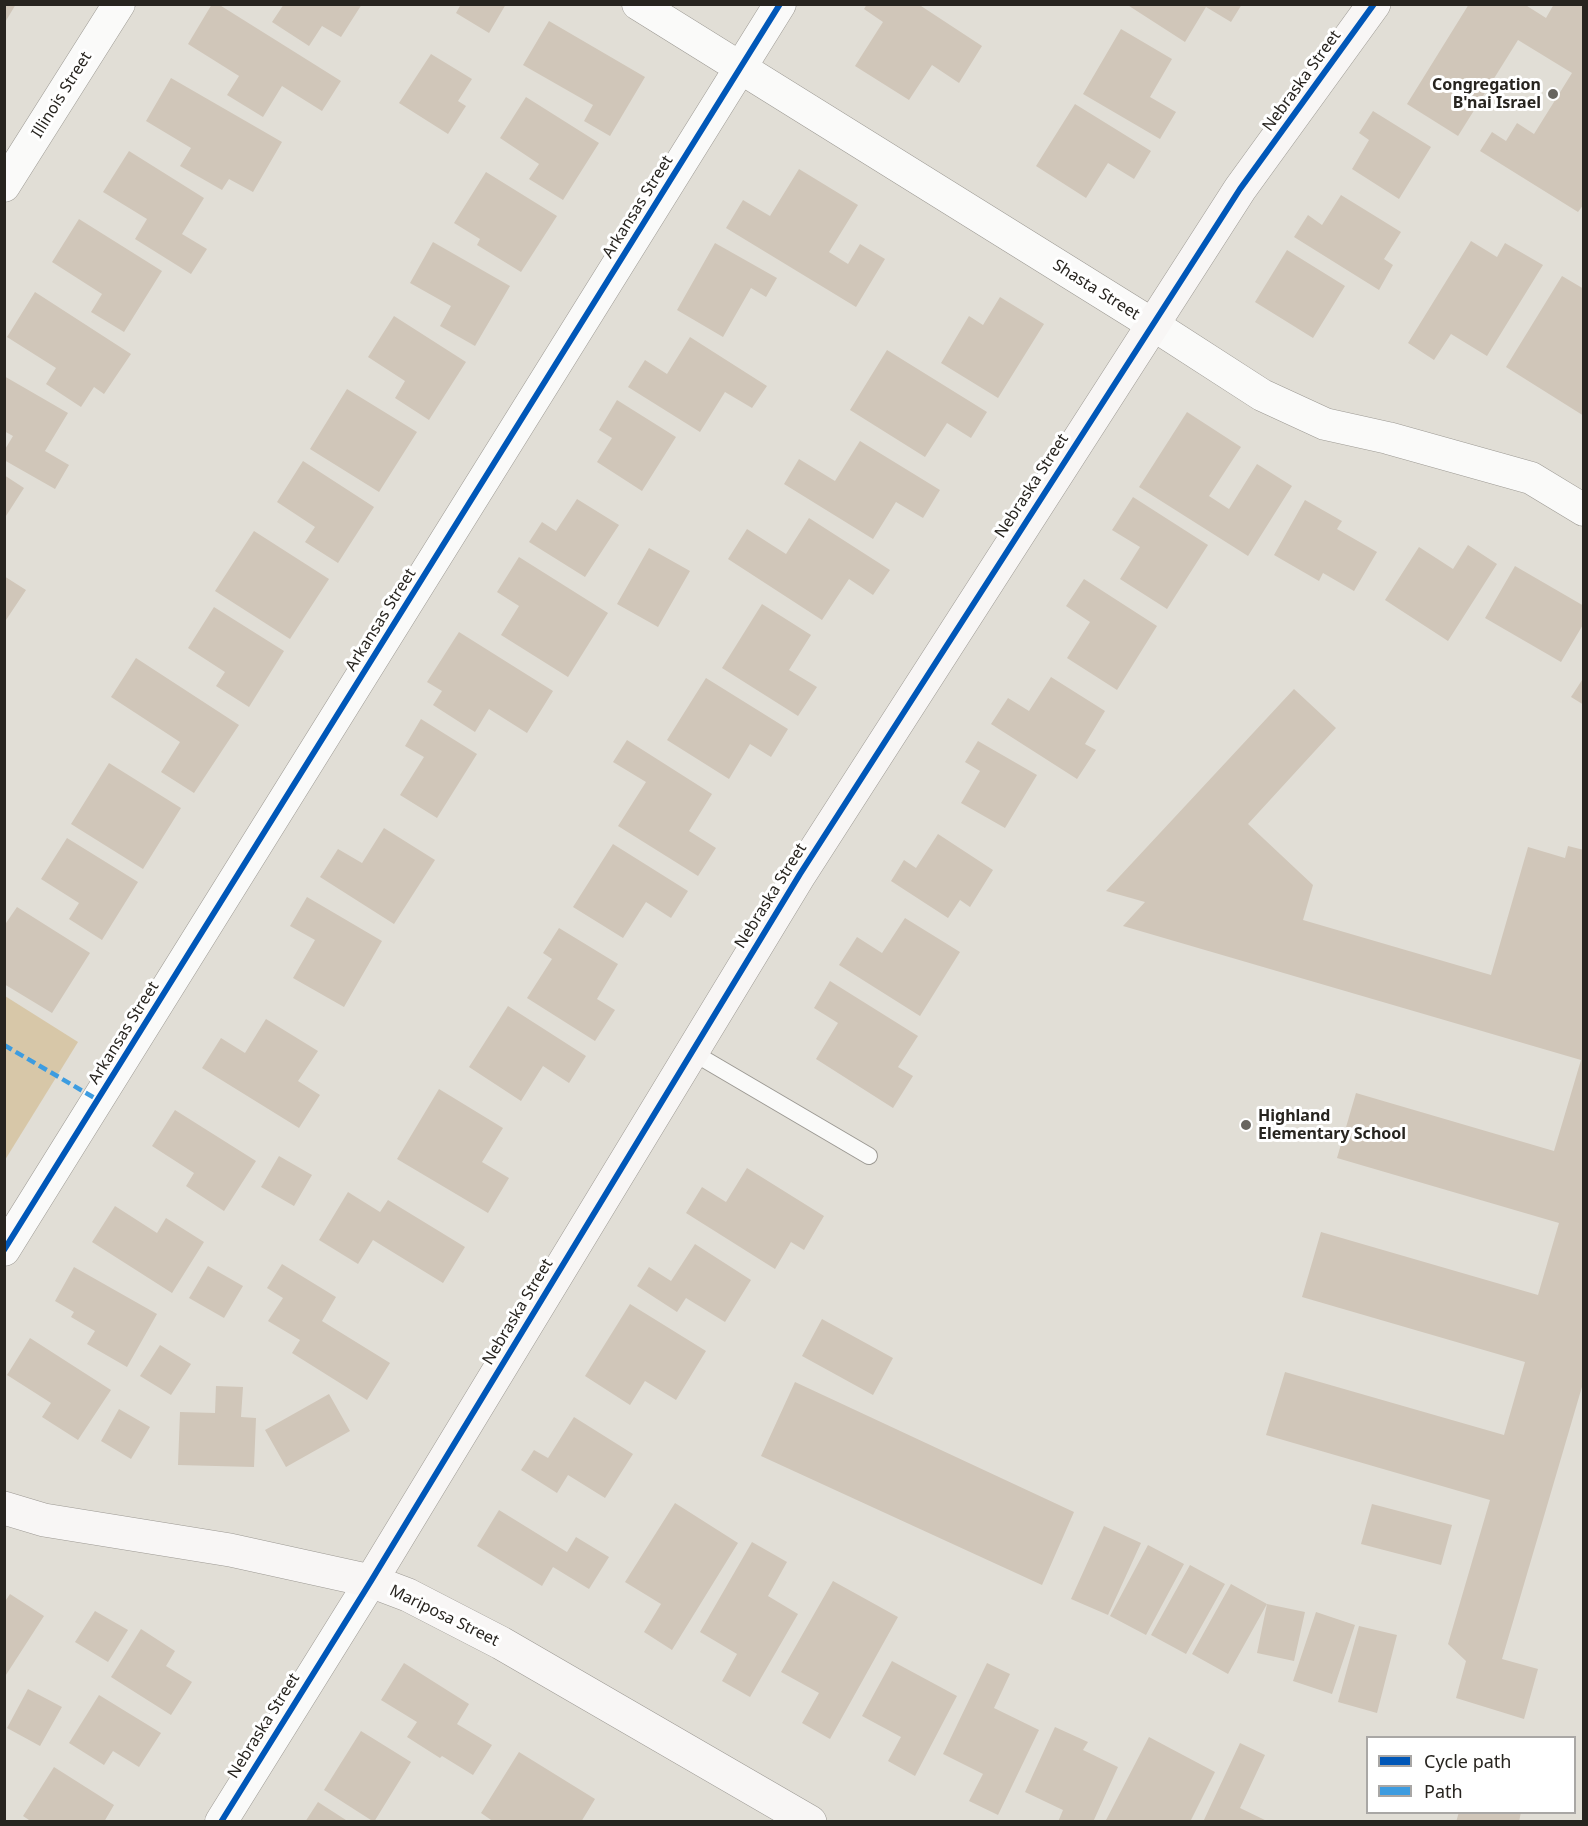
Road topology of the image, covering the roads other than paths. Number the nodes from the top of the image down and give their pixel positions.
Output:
1 (119, 4) edge
2 (638, 4) edge
3 (780, 4) edge
4 (1374, 4) edge
5 (740, 69) junction
6 (4, 186) edge
7 (1152, 324) junction
8 (1584, 510) edge
9 (692, 1052) junction
10 (869, 1156) dead end
11 (4, 1250) edge
12 (4, 1508) edge
13 (371, 1581) junction
14 (221, 1821) edge
15 (810, 1821) edge

1 - 6 street, Illinois Street
2 - 5 street, Shasta Street
3 - 5 street, Arkansas Street
4 - 7 street, Nebraska Street
5 - 7 street, Shasta Street
5 - 11 street, Arkansas Street
7 - 8 street, Shasta Street
7 - 9 street, Nebraska Street
9 - 10 lane
9 - 13 street, Nebraska Street
12 - 13 street, Mariposa Street
13 - 14 street, Nebraska Street
13 - 15 street, Mariposa Street

